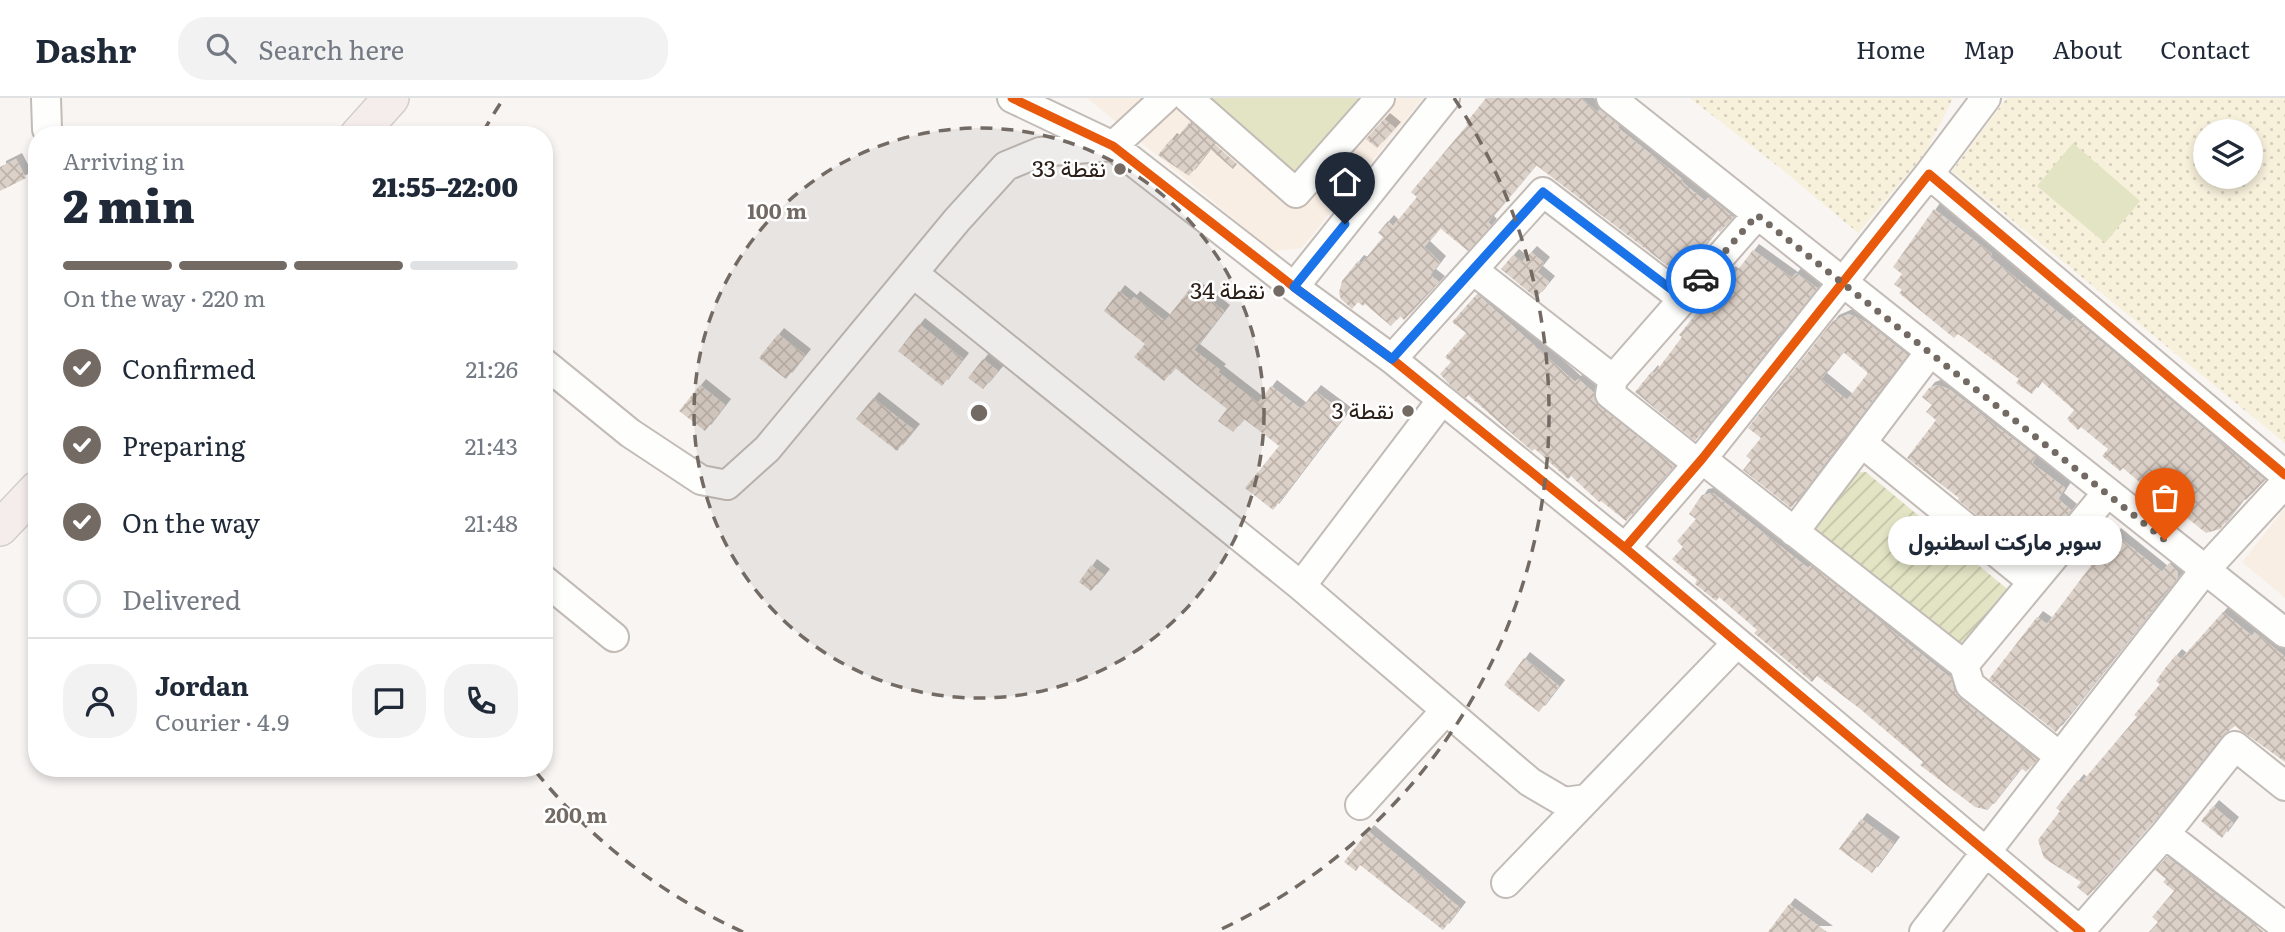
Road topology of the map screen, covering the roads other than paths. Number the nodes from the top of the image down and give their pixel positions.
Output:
1 (46, 98) edge
2 (391, 98) edge
3 (1012, 98) edge
4 (1165, 98) edge
5 (1188, 98) edge
6 (1380, 98) edge
7 (1445, 98) edge
8 (1611, 98) edge
9 (1986, 98) edge
10 (47, 126) edge
11 (366, 126) edge
12 (1113, 146) junction
13 (1929, 174) junction
14 (1757, 215) junction
15 (1473, 270) junction
16 (913, 273) junction
17 (1842, 282) junction
18 (1294, 287) junction
19 (1684, 299) junction
20 (1930, 352) junction
21 (1392, 359) junction
22 (553, 370) edge
23 (1613, 379) junction
24 (1442, 400) junction
25 (1862, 443) junction
26 (1700, 462) junction
27 (2285, 475) edge
28 (2285, 483) edge
29 (2107, 493) junction
30 (28, 498) edge
31 (0, 528) edge
32 (1794, 532) junction
33 (1625, 548) junction
34 (2204, 571) junction
35 (2033, 582) junction
36 (1301, 586) junction
37 (553, 587) edge
38 (2285, 633) edge
39 (614, 637) dead end
40 (1737, 643) junction
41 (1964, 665) junction
42 (1446, 710) junction
43 (2059, 756) junction
44 (2285, 786) edge
45 (1587, 799) junction
46 (1360, 805) dead end
47 (2165, 834) junction
48 (1987, 853) junction
49 (1506, 883) dead end
50 (2285, 927) edge
51 (1924, 932) edge
52 (2080, 932) edge

1 - 10 street
2 - 11 main road
3 - 12 street
4 - 12 street
5 - 6 street
7 - 18 street
8 - 14 street
9 - 13 street
12 - 16 street
12 - 18 street
13 - 17 street
13 - 27 street
14 - 17 street
14 - 19 street
15 - 19 street
15 - 21 street
15 - 23 street
16 - 22 street
16 - 36 street
17 - 20 street
17 - 26 street
18 - 21 street
19 - 23 street
20 - 25 street
20 - 29 street
21 - 24 street
23 - 26 street
24 - 33 street
24 - 36 street
25 - 32 street
25 - 35 street
26 - 32 street
26 - 33 street
28 - 34 street
29 - 34 street
29 - 35 street
30 - 31 main road
32 - 41 street
33 - 40 street
34 - 38 street
34 - 43 street
35 - 41 street
36 - 42 street
37 - 39 street
40 - 45 street
40 - 48 street
41 - 43 street
42 - 45 street
42 - 46 street
43 - 48 street
44 - 47 street
45 - 49 street
47 - 50 street
47 - 52 street
48 - 51 street
48 - 52 street

